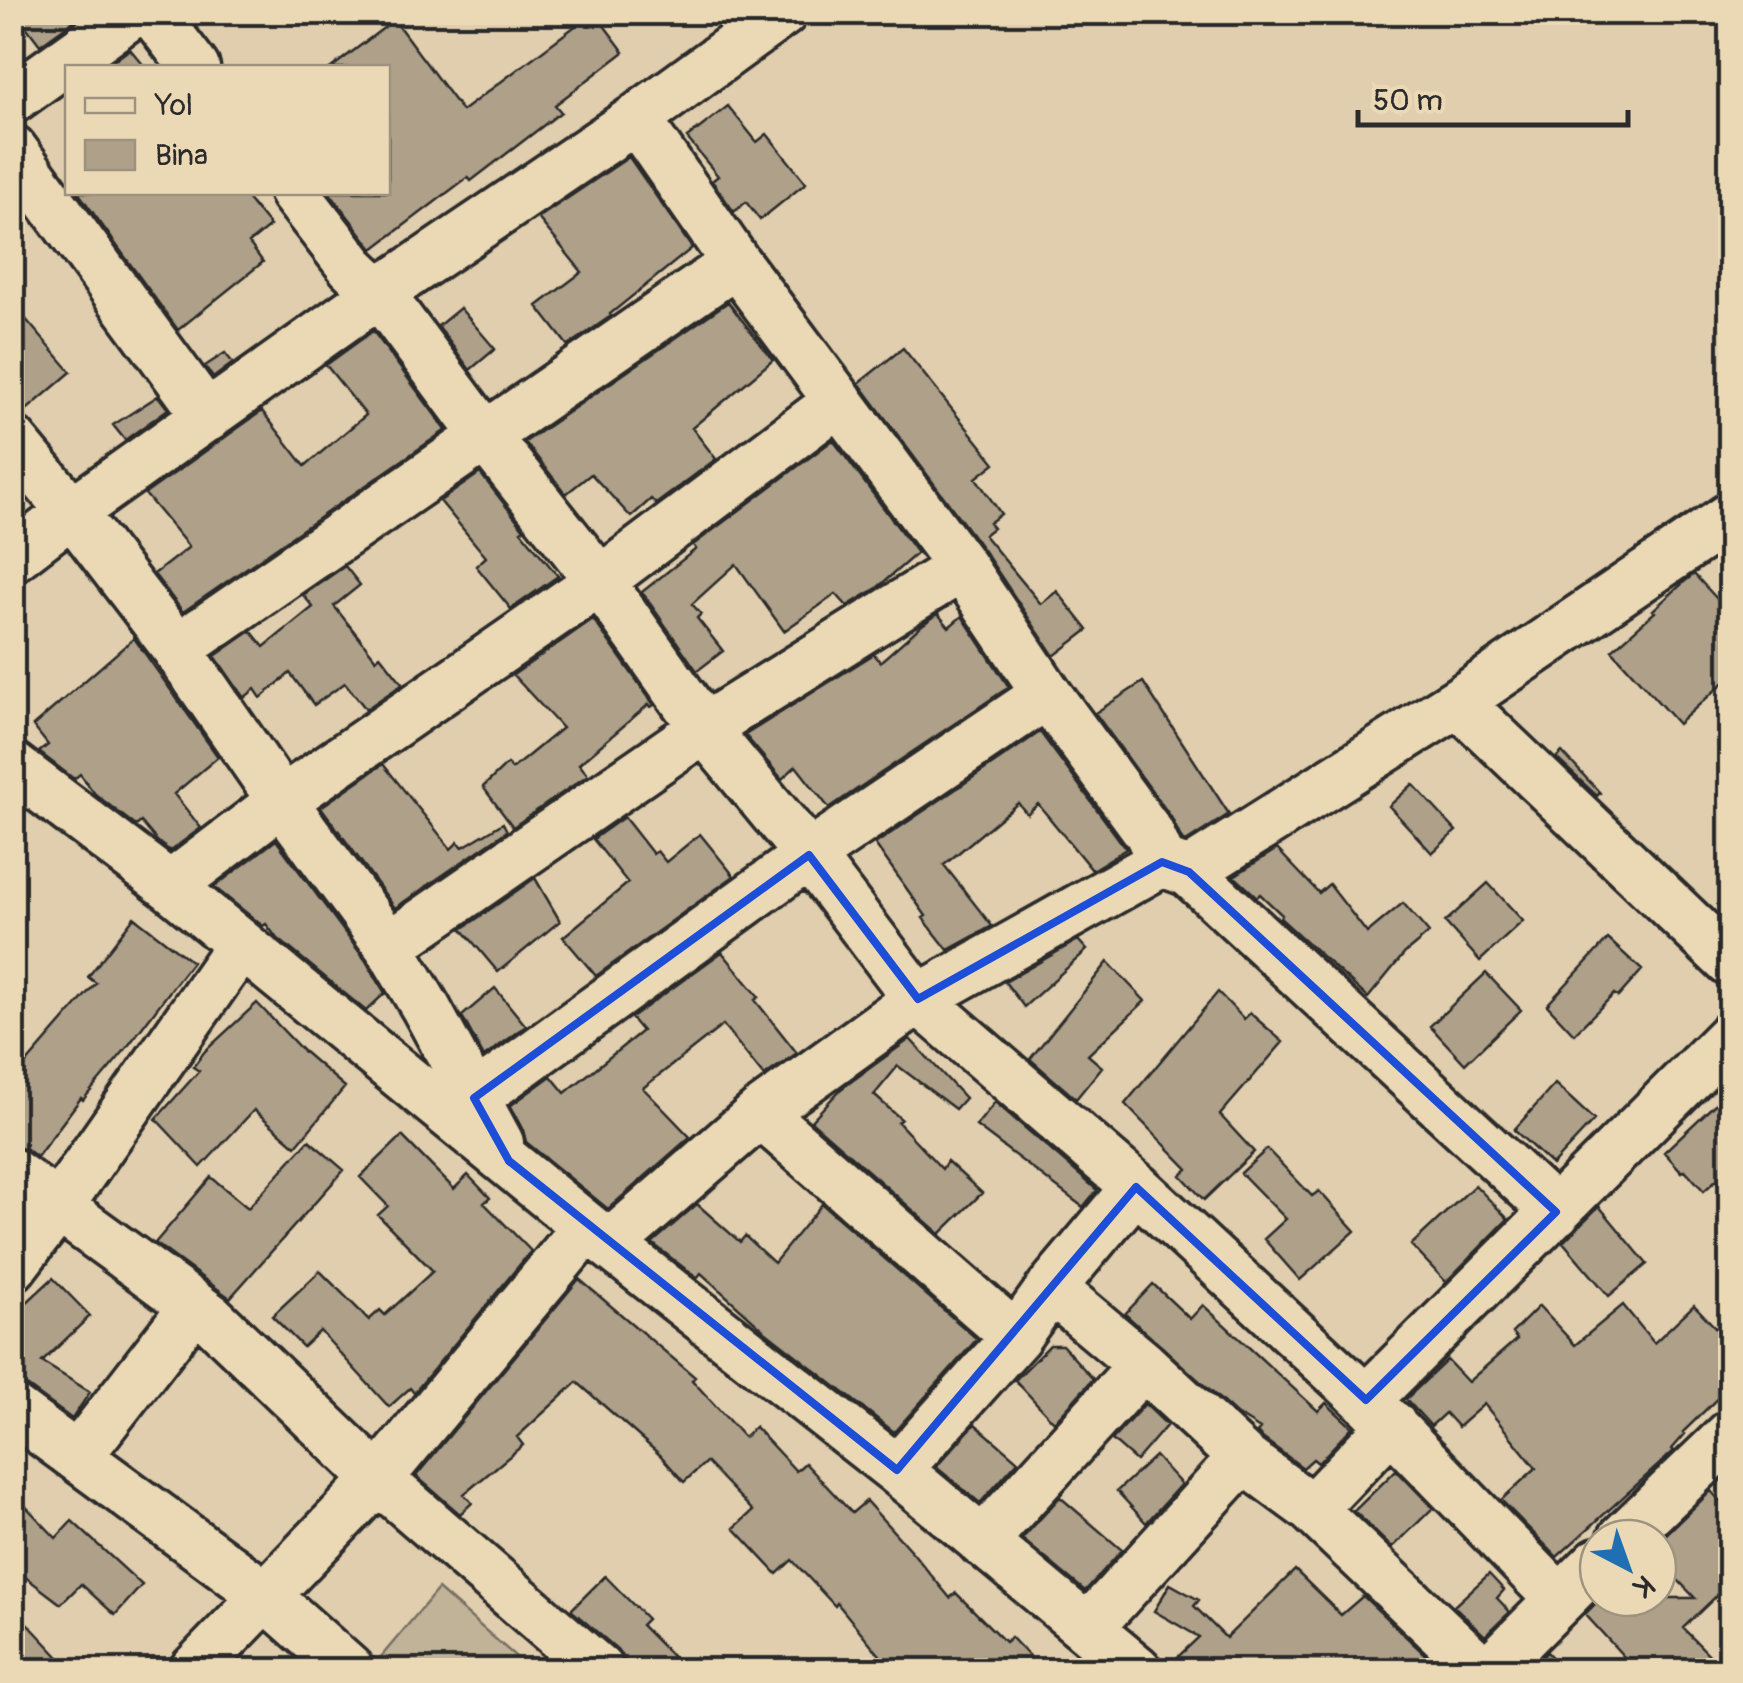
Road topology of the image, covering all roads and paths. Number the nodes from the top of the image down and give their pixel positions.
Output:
1 (134, 12) edge
2 (152, 12) edge
3 (783, 12) edge
4 (193, 65) edge
5 (12, 100) edge
6 (636, 119) junction
7 (12, 149) edge
8 (296, 195) edge
9 (736, 262) junction
10 (379, 293) junction
11 (840, 401) junction
12 (208, 417) junction
13 (486, 437) junction
14 (12, 440) edge
15 (72, 512) junction
16 (1730, 517) edge
17 (12, 558) edge
18 (962, 567) junction
19 (600, 582) junction
20 (178, 649) junction
21 (1048, 694) junction
22 (1458, 702) junction
23 (704, 728) junction
24 (12, 766) edge
25 (282, 801) junction
26 (809, 855) junction
27 (1176, 867) junction
28 (170, 886) junction
29 (240, 946) junction
30 (390, 946) junction
31 (1730, 962) edge
32 (918, 999) junction
33 (1730, 1038) edge
34 (474, 1098) junction
35 (760, 1113) junction
36 (509, 1161) junction
37 (12, 1173) edge
38 (1136, 1187) junction
39 (58, 1207) junction
40 (1556, 1212) junction
41 (599, 1236) junction
42 (12, 1267) edge
43 (1050, 1288) junction
44 (194, 1306) junction
45 (1016, 1337) junction
46 (1143, 1365) junction
47 (12, 1409) edge
48 (1379, 1413) junction
49 (1730, 1435) edge
50 (77, 1457) junction
51 (1243, 1458) junction
52 (897, 1470) junction
53 (378, 1479) junction
54 (1312, 1509) junction
55 (1644, 1518) edge
56 (982, 1542) junction
57 (1578, 1581) edge
58 (266, 1596) junction
59 (1559, 1599) junction
60 (1088, 1628) junction
61 (194, 1670) edge
62 (348, 1670) edge
63 (599, 1670) edge
64 (1137, 1670) edge
65 (1481, 1670) edge
66 (1490, 1670) edge

1 - 5 street
2 - 4 street
3 - 6 street
6 - 9 street
6 - 10 street
7 - 12 street
8 - 10 street
9 - 11 street
9 - 13 street
10 - 12 street
10 - 13 street
11 - 18 street
11 - 19 street
12 - 15 street
13 - 19 street
13 - 20 street
14 - 15 street
15 - 17 street
15 - 20 street
16 - 22 street
18 - 21 street
18 - 23 street
19 - 23 street
19 - 25 street
20 - 25 street
21 - 26 street
21 - 27 street
22 - 27 street
22 - 31 street
23 - 26 street
23 - 30 street
24 - 28 street
25 - 28 street
25 - 30 street
26 - 32 street
26 - 34 street
27 - 32 street
27 - 40 street
28 - 29 street
29 - 36 street
29 - 39 street
30 - 34 street
32 - 35 street
32 - 38 street
33 - 40 street
34 - 36 street
35 - 41 street
35 - 45 street
36 - 41 street
37 - 39 street
38 - 43 street
38 - 48 street
39 - 42 street
39 - 44 street
40 - 48 street
41 - 52 street
41 - 53 street
43 - 45 street
43 - 46 street
44 - 50 street
44 - 53 street
45 - 52 street
46 - 51 street
46 - 56 street
47 - 50 street
48 - 54 street
48 - 59 street
49 - 55 street
50 - 58 street
51 - 54 street
51 - 60 street
52 - 56 street
53 - 58 street
53 - 63 street
54 - 65 street
56 - 60 street
57 - 59 street
58 - 61 street
58 - 62 street
59 - 66 street
60 - 64 street

